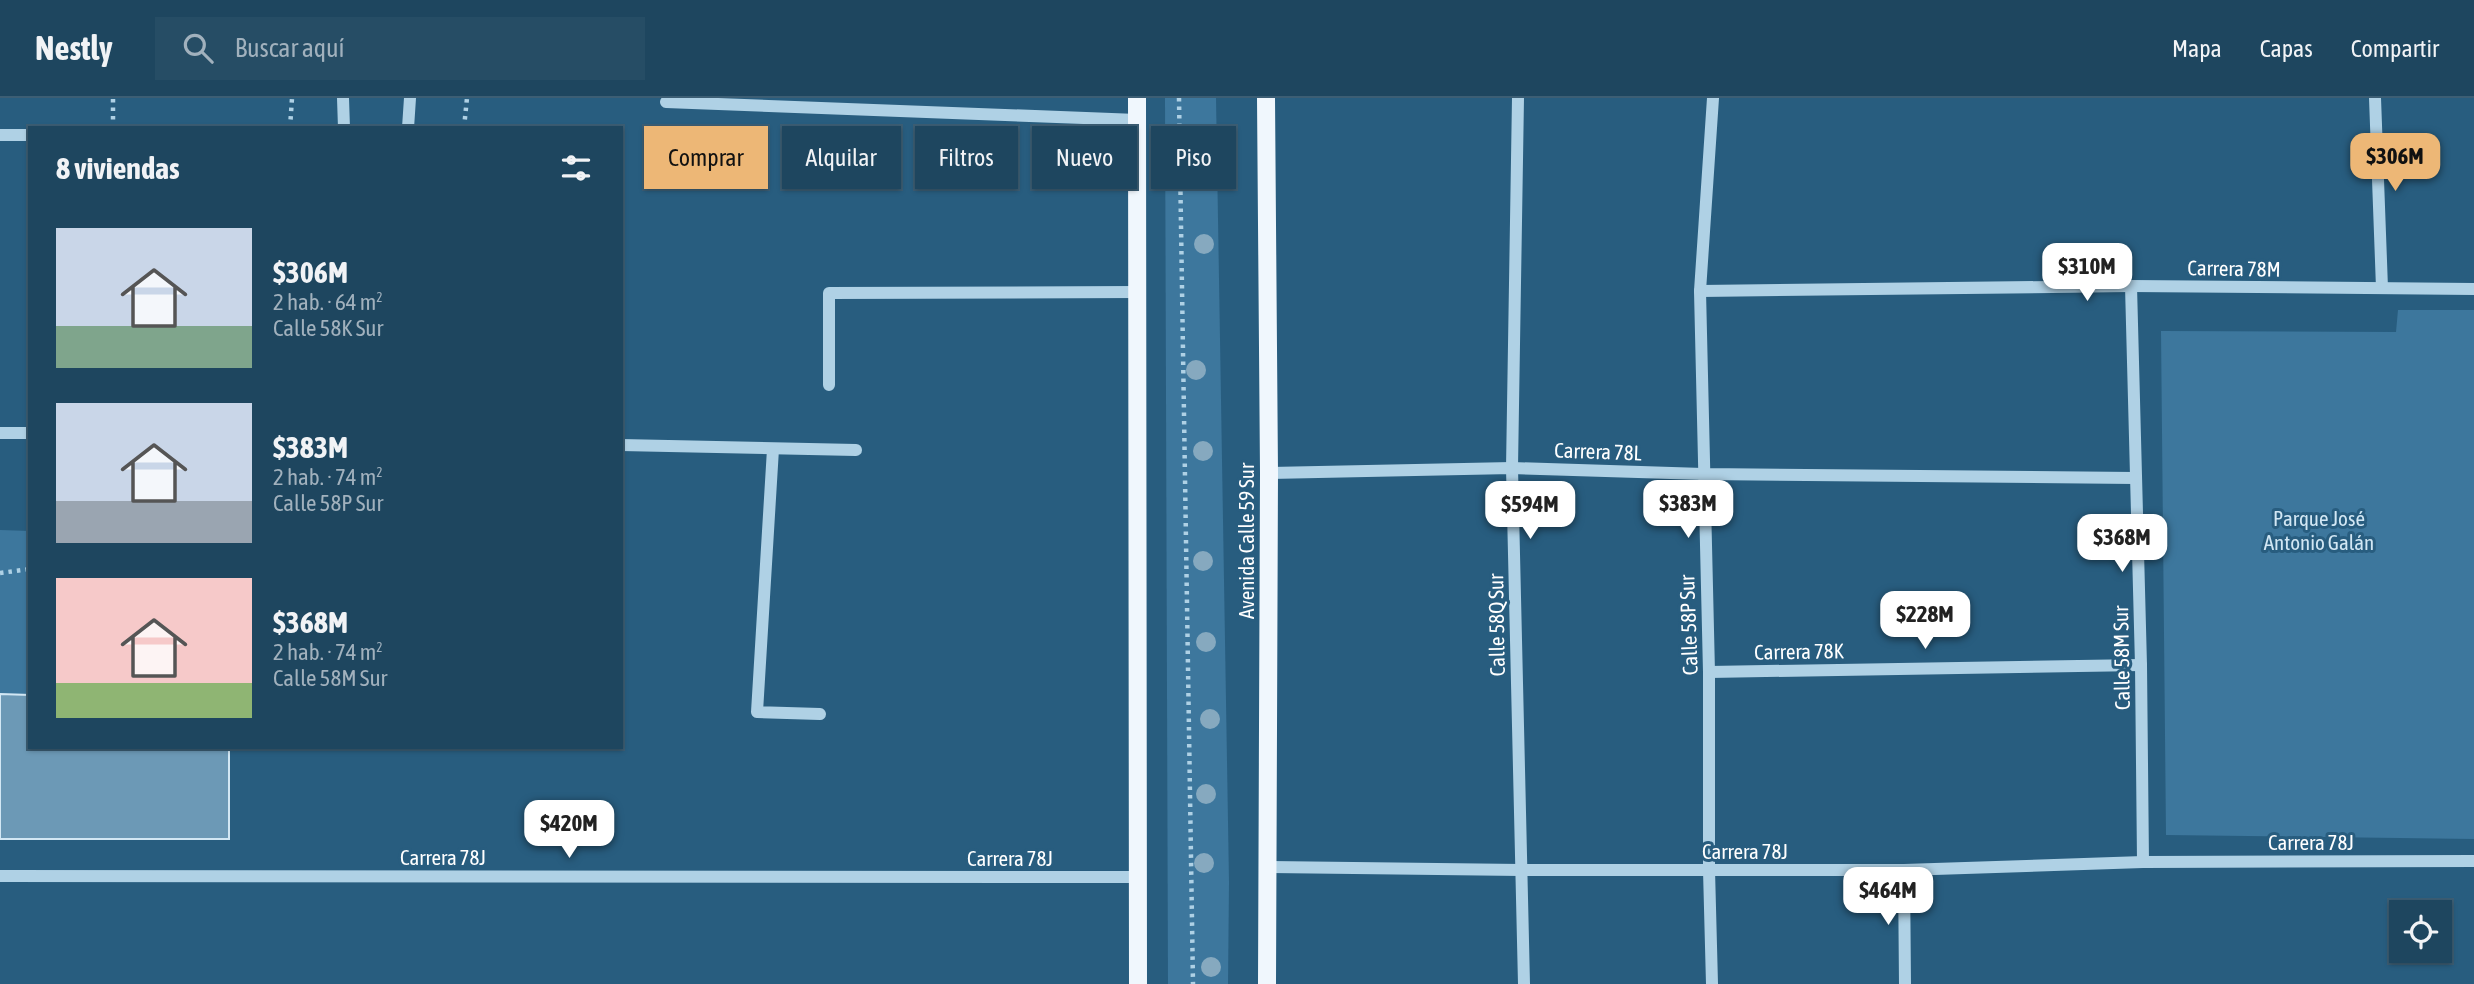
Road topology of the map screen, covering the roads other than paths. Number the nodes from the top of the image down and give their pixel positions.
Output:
1 (343, 98) edge
2 (410, 98) edge
3 (1137, 98) edge
4 (1266, 98) edge
5 (1518, 98) edge
6 (1713, 98) edge
7 (2375, 98) edge
8 (666, 102) dead end
9 (1137, 120) junction
10 (344, 126) edge
11 (408, 126) edge
12 (0, 135) edge
13 (28, 135) edge
14 (2131, 286) junction
15 (2382, 288) junction
16 (2474, 289) edge
17 (1700, 291) junction
18 (1137, 292) junction
19 (830, 385) dead end
20 (0, 433) edge
21 (28, 433) edge
22 (623, 445) edge
23 (772, 449) junction
24 (856, 450) dead end
25 (1512, 468) junction
26 (1269, 473) junction
27 (1703, 474) junction
28 (2136, 478) junction
29 (2141, 664) junction
30 (1709, 672) junction
31 (820, 715) dead end
32 (2474, 861) edge
33 (2143, 862) junction
34 (1267, 867) junction
35 (1521, 870) junction
36 (1709, 870) junction
37 (1904, 870) junction
38 (0, 876) edge
39 (1137, 877) junction
40 (1138, 984) edge
41 (1267, 984) edge
42 (1524, 984) edge
43 (1712, 984) edge
44 (1905, 984) edge

1 - 10 street
2 - 11 street
3 - 9 main road
4 - 26 main road, Avenida Calle 59 Sur
5 - 25 street, Calle 58Q Sur
6 - 17 street, Calle 58P Sur
7 - 15 street
8 - 9 street
9 - 18 main road
12 - 13 street
14 - 15 street, Carrera 78M
14 - 17 street, Carrera 78M
14 - 28 street, Calle 58M Sur
15 - 16 street, Carrera 78M
17 - 27 street, Calle 58P Sur
18 - 19 street
18 - 39 main road
20 - 21 street
22 - 23 street
23 - 24 street
23 - 31 street
25 - 26 street, Carrera 78L
25 - 27 street, Carrera 78L
25 - 35 street, Calle 58Q Sur
26 - 34 main road, Avenida Calle 59 Sur
27 - 28 street, Carrera 78L
27 - 30 street, Calle 58P Sur
28 - 29 street, Calle 58M Sur
29 - 30 street, Carrera 78K
29 - 33 street, Calle 58M Sur
30 - 36 street, Calle 58P Sur
32 - 33 street, Carrera 78J
33 - 37 street, Carrera 78J
34 - 35 street, Carrera 78J
34 - 41 main road, Avenida Calle 59 Sur
35 - 36 street, Carrera 78J
35 - 42 street, Calle 58Q Sur
36 - 37 street, Carrera 78J
36 - 43 street, Calle 58P Sur
37 - 44 street
38 - 39 street, Carrera 78J
39 - 40 main road

